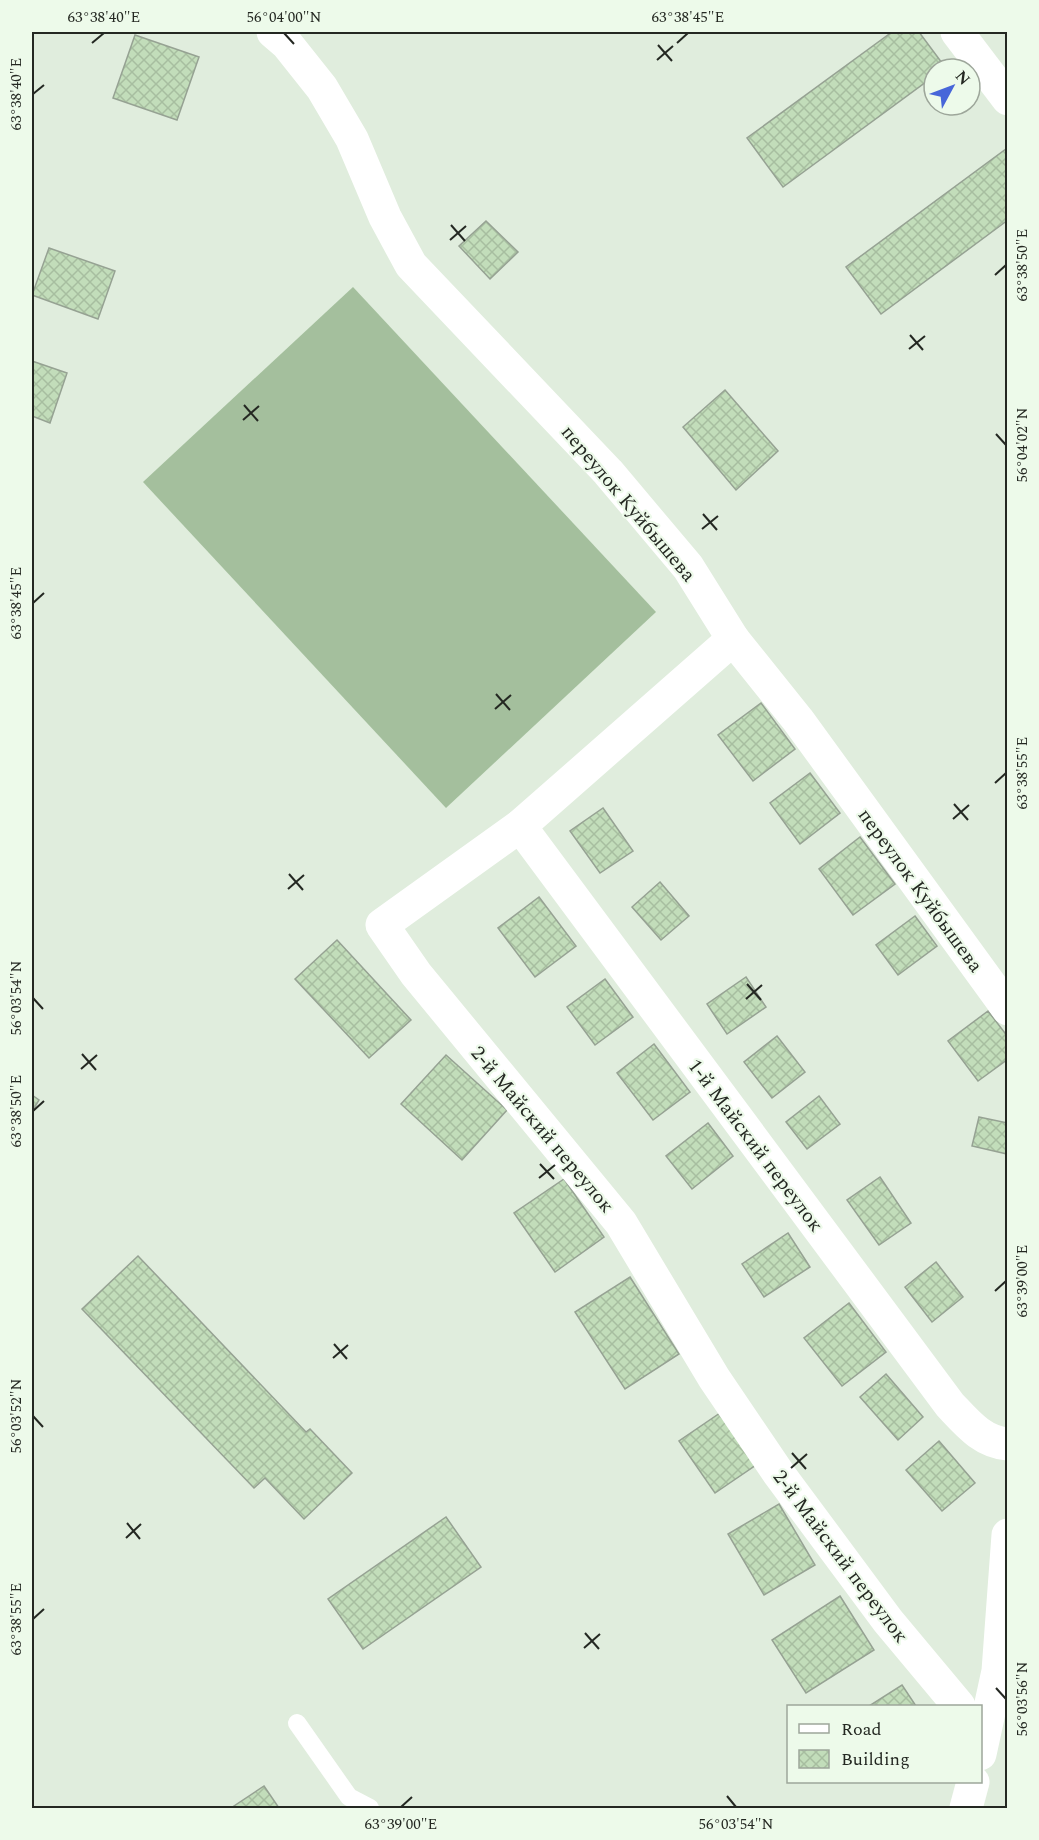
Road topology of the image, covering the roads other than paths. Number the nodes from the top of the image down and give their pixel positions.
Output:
1 (273, 32) edge
2 (957, 32) edge
3 (1008, 99) edge
4 (733, 639) junction
5 (520, 826) junction
6 (1008, 1009) edge
7 (1008, 1444) edge
8 (1008, 1535) edge
9 (957, 1705) edge
10 (297, 1723) dead end
11 (989, 1732) edge
12 (973, 1783) edge
13 (370, 1809) edge
14 (966, 1809) edge

1 - 4 street, переулок Куйбышева
2 - 3 street
4 - 5 street, 2-й Майский переулок
4 - 6 street, переулок Куйбышева
5 - 7 street, 1-й Майский переулок
5 - 9 street, 2-й Майский переулок
8 - 11 street
10 - 13 lane
12 - 14 street

